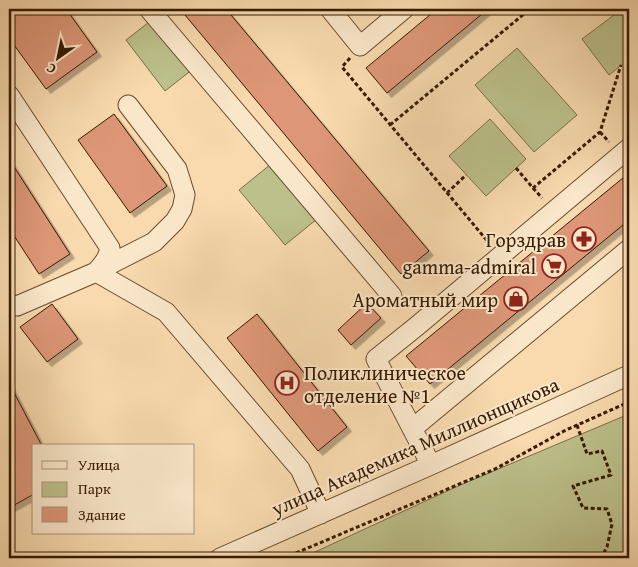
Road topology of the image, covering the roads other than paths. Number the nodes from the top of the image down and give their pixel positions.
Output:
1 (149, 9) edge
2 (330, 9) edge
3 (404, 9) edge
4 (9, 95) edge
5 (128, 105) dead end
6 (629, 148) edge
7 (629, 249) edge
8 (96, 272) junction
9 (392, 296) dead end
10 (9, 304) edge
11 (629, 375) edge
12 (412, 429) junction
13 (431, 465) junction
14 (321, 514) junction
15 (220, 558) edge

1 - 9 street
2 - 3 street
4 - 8 street
5 - 8 street
6 - 12 street
7 - 12 street
8 - 10 street
8 - 14 street
11 - 13 street, улица Академика Миллионщикова
12 - 13 street
13 - 14 street, улица Академика Миллионщикова
14 - 15 street, улица Академика Миллионщикова

